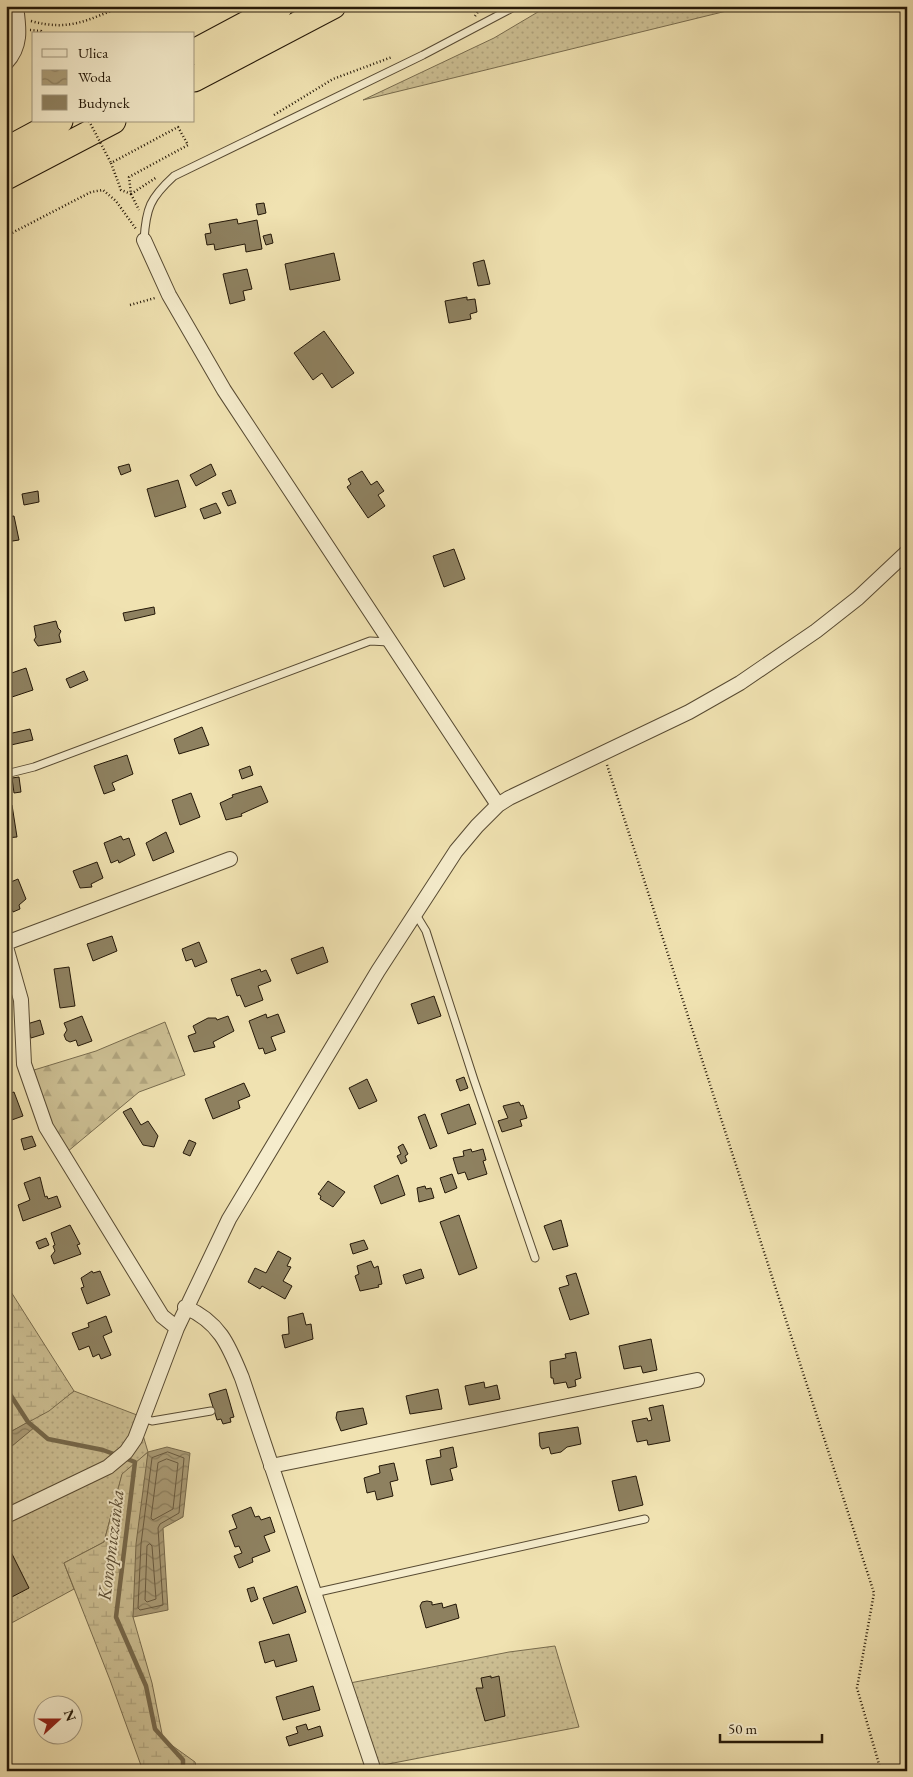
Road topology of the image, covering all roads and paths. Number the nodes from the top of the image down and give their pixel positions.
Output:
1 (124, 6) edge
2 (280, 6) edge
3 (333, 6) edge
4 (516, 6) edge
5 (17, 12) edge
6 (195, 51) edge
7 (6, 63) edge
8 (195, 78) edge
9 (58, 122) edge
10 (90, 122) edge
11 (111, 122) edge
12 (6, 150) edge
13 (111, 163) junction
14 (6, 177) edge
15 (6, 236) edge
16 (144, 240) junction
17 (169, 295) junction
18 (130, 305) dead end
19 (907, 552) edge
20 (389, 642) junction
21 (603, 752) junction
22 (6, 774) edge
23 (498, 805) junction
24 (230, 859) dead end
25 (415, 912) junction
26 (6, 945) edge
27 (535, 1258) dead end
28 (186, 1308) junction
29 (177, 1328) junction
30 (697, 1380) dead end
31 (211, 1411) dead end
32 (142, 1418) junction
33 (271, 1466) junction
34 (6, 1516) edge
35 (645, 1519) dead end
36 (313, 1593) junction
37 (374, 1771) edge
38 (882, 1771) edge

1 - 5 path
2 - 6 highway
3 - 8 highway
4 - 16 lane
5 - 7 street
9 - 12 highway
10 - 13 path, bridge
11 - 14 highway
13 - 13 path
15 - 16 path
16 - 17 street
17 - 18 path
17 - 20 street
19 - 21 street
20 - 22 lane
20 - 23 street
21 - 23 street
21 - 38 path
23 - 25 street
24 - 26 street
25 - 27 lane
25 - 28 street
26 - 29 street
28 - 29 street
28 - 33 street
29 - 32 street
30 - 33 street
31 - 32 lane
32 - 34 street
33 - 36 street
35 - 36 lane
36 - 37 street

